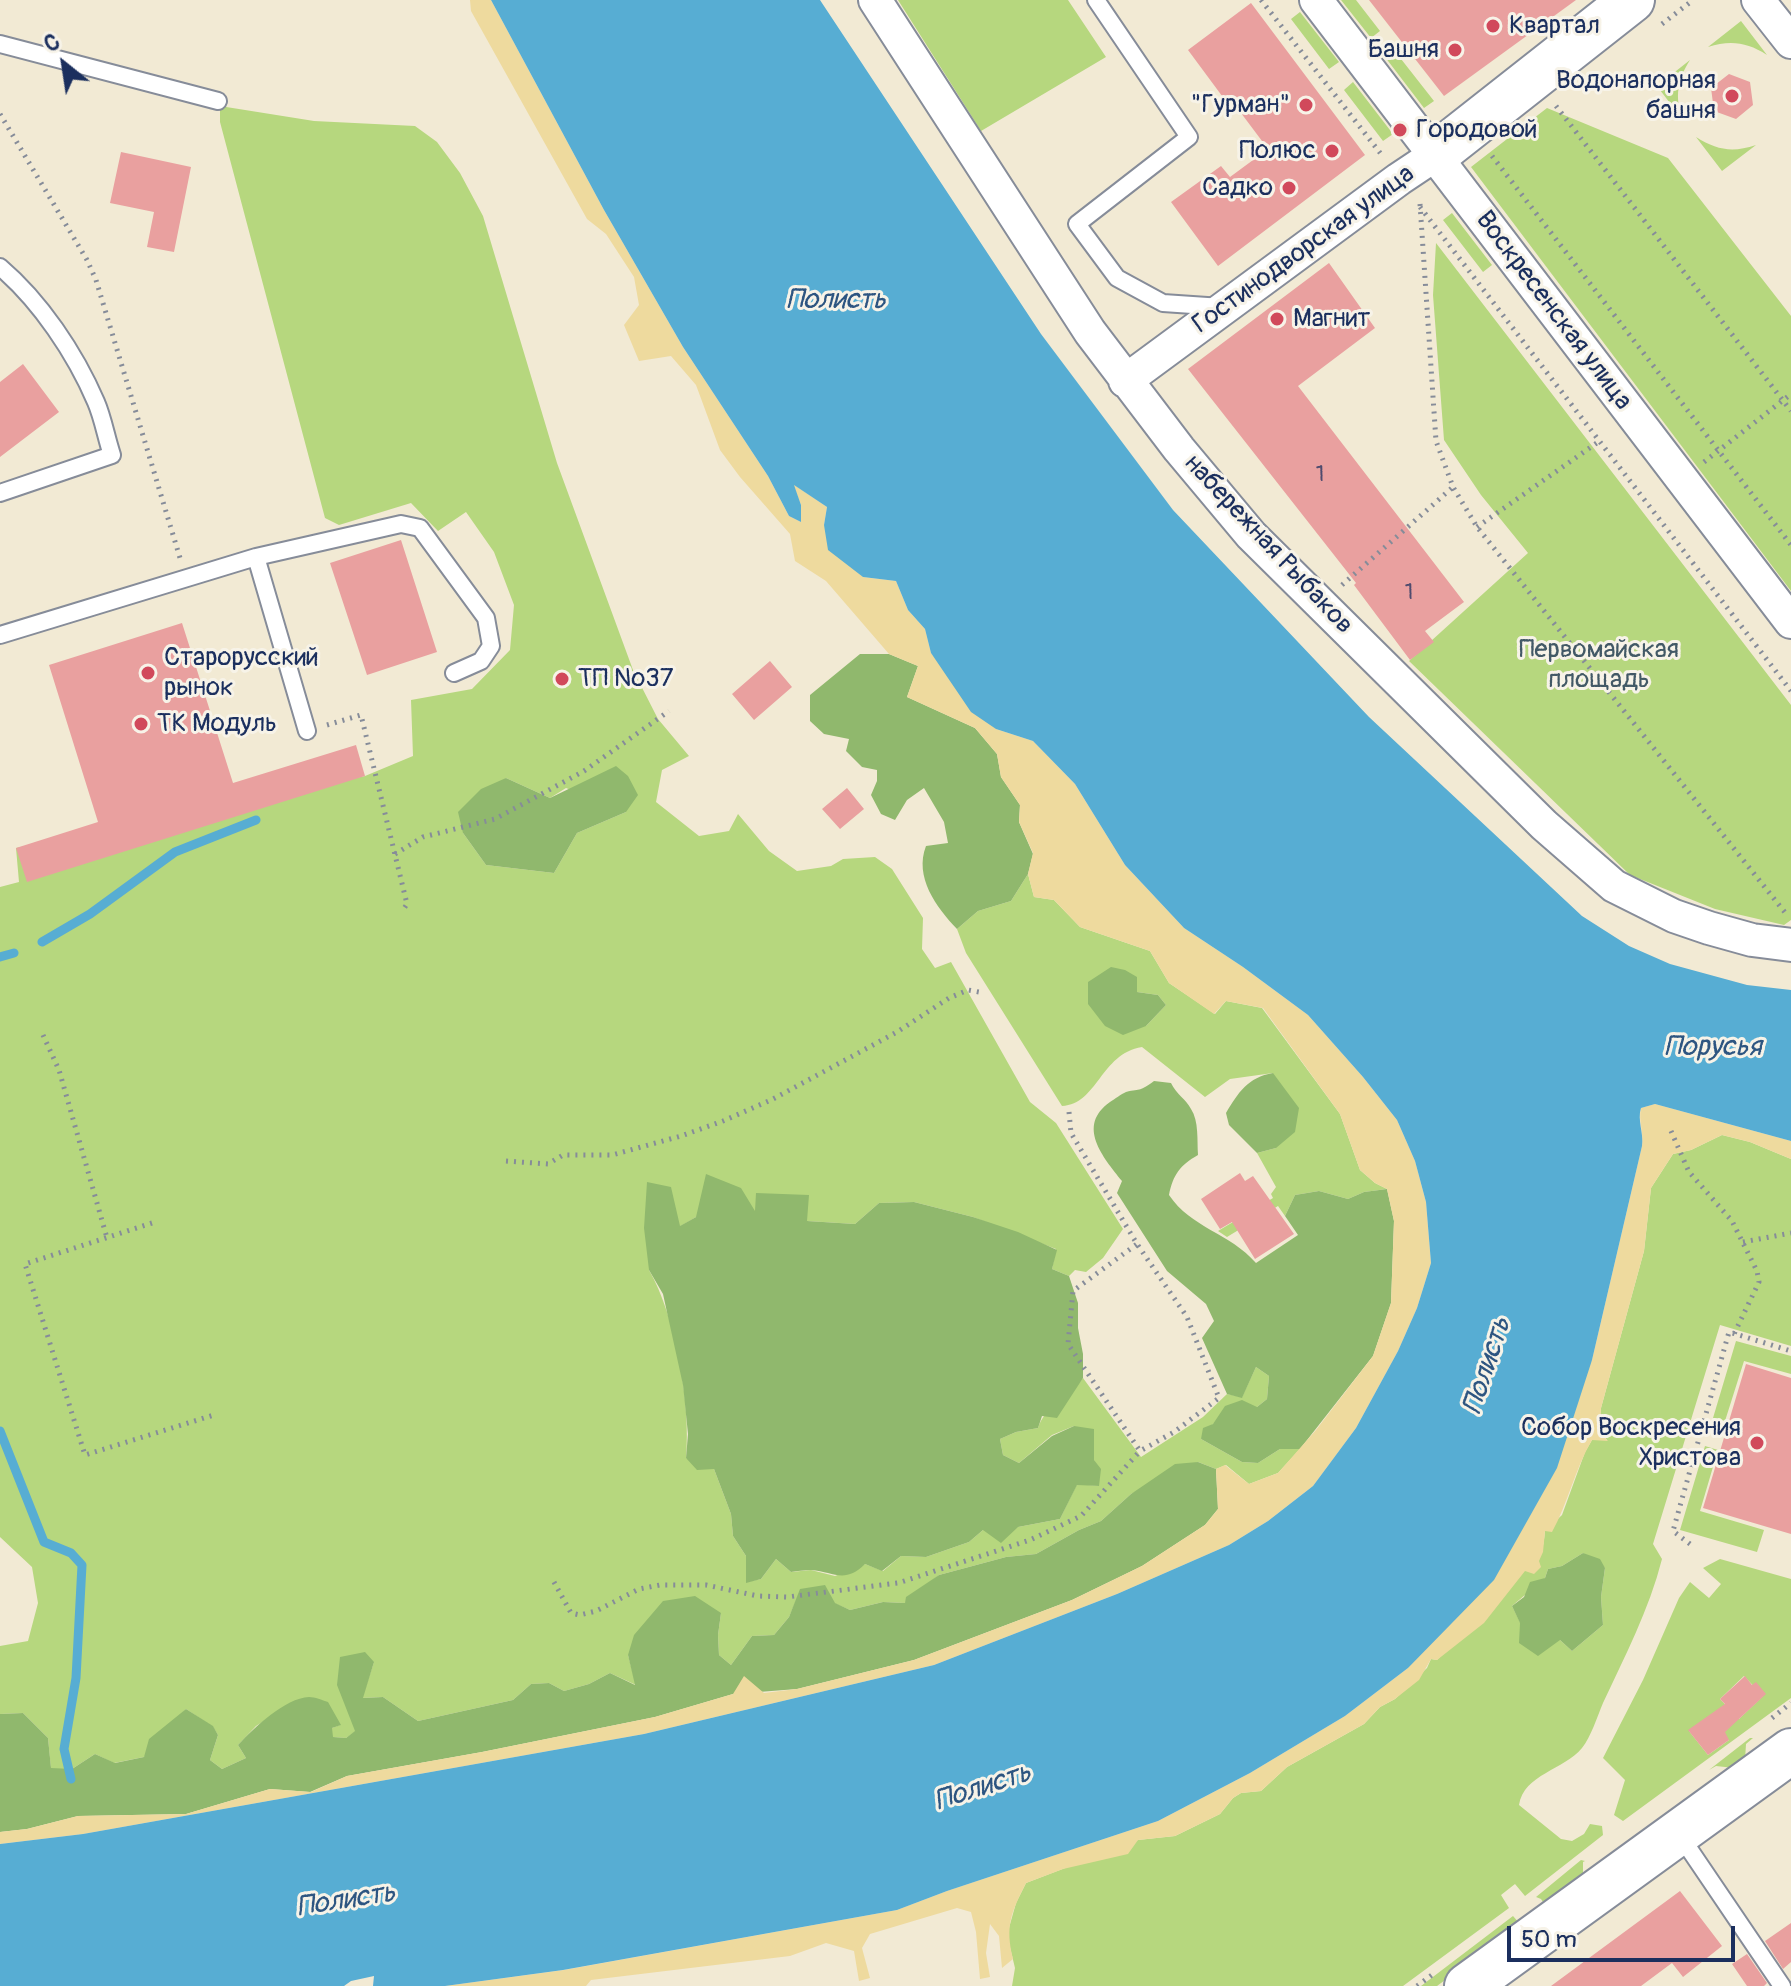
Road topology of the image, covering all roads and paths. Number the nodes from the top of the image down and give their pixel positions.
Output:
1 (875, 0) edge
2 (1096, 0) edge
3 (1261, 0) edge
4 (1316, 0) edge
5 (1632, 0) edge
6 (1758, 0) edge
7 (1791, 42) edge
8 (0, 44) edge
9 (218, 101) dead end
10 (1556, 105) dead end
11 (0, 114) edge
12 (1450, 144) junction
13 (1399, 179) junction
14 (1419, 205) junction
15 (0, 267) edge
16 (1227, 307) junction
17 (1125, 381) junction
18 (1791, 394) edge
19 (1783, 401) junction
20 (1791, 411) edge
21 (1601, 440) junction
22 (1718, 451) junction
23 (1681, 480) junction
24 (1453, 487) junction
25 (0, 493) edge
26 (1477, 527) junction
27 (1791, 545) edge
28 (256, 557) junction
29 (186, 578) junction
30 (1320, 604) junction
31 (1791, 622) edge
32 (0, 635) edge
33 (454, 673) dead end
34 (1791, 691) edge
35 (669, 711) dead end
36 (307, 731) joint
37 (395, 854) junction
38 (403, 910) dead end
39 (1791, 920) edge
40 (1791, 945) edge
41 (979, 992) dead end
42 (43, 1035) dead end
43 (1069, 1112) dead end
44 (1671, 1131) dead end
45 (506, 1161) dead end
46 (152, 1223) dead end
47 (1791, 1233) edge
48 (107, 1238) junction
49 (1743, 1242) junction
50 (1137, 1244) junction
51 (1734, 1334) junction
52 (1791, 1351) edge
53 (217, 1414) dead end
54 (1140, 1451) junction
55 (1690, 1544) dead end
56 (554, 1582) dead end
57 (1791, 1751) edge
58 (1678, 1833) junction
59 (1467, 1986) edge
60 (1782, 1986) edge

1 - 17 street, набережная Рыбаков
2 - 16 lane
3 - 13 path
4 - 12 street, Воскресенская улица
5 - 12 street, Гостинодворская улица
6 - 7 street
8 - 9 lane
10 - 19 path
11 - 29 path
12 - 13 street, Гостинодворская улица
12 - 22 path
12 - 23 street, Воскресенская улица
13 - 14 path
13 - 16 street, Гостинодворская улица
14 - 21 path
14 - 24 path
15 - 25 lane
16 - 17 street, Гостинодворская улица
17 - 30 street, набережная Рыбаков
18 - 19 path
19 - 20 path
19 - 22 path
21 - 26 path
21 - 34 path
22 - 23 path
22 - 27 path
23 - 31 street, Воскресенская улица
24 - 26 path
24 - 30 path
26 - 39 path
28 - 29 lane
28 - 33 lane
28 - 36 lane
29 - 32 lane
30 - 40 street, набережная Рыбаков
35 - 37 path
36 - 37 path
37 - 38 path
41 - 45 path
42 - 48 path
43 - 50 path
44 - 49 path
46 - 48 path
47 - 49 path
48 - 53 path
49 - 51 path
50 - 54 path
50 - 54 path
51 - 52 path
51 - 55 path
54 - 56 path
57 - 58 street
58 - 59 street
58 - 60 lane

